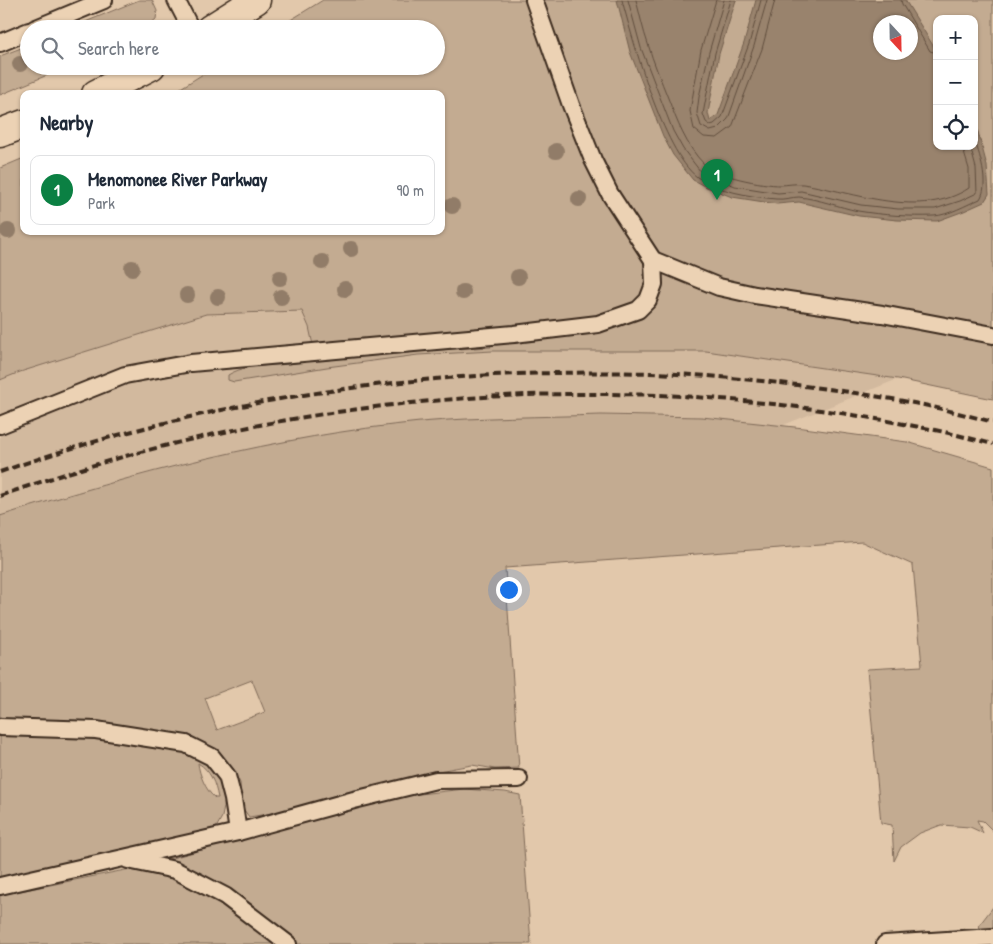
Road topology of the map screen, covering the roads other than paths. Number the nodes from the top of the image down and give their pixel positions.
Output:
1 (104, 0) edge
2 (176, 0) edge
3 (534, 0) edge
4 (251, 1) edge
5 (56, 20) edge
6 (186, 20) edge
7 (223, 20) edge
8 (20, 35) edge
9 (0, 43) edge
10 (133, 75) edge
11 (104, 90) edge
12 (20, 126) edge
13 (0, 133) edge
14 (654, 260) junction
15 (993, 335) edge
16 (0, 425) edge
17 (0, 727) edge
18 (519, 779) dead end
19 (238, 832) junction
20 (124, 859) junction
21 (0, 886) edge
22 (993, 937) edge
23 (288, 944) edge
24 (885, 944) edge

1 - 5 lane
2 - 6 lane
3 - 14 lane
4 - 7 street
8 - 9 lane
10 - 11 street
12 - 13 street
14 - 15 lane
14 - 16 lane
17 - 19 lane
18 - 19 lane
19 - 20 lane
20 - 21 lane
20 - 23 lane
22 - 24 lane

